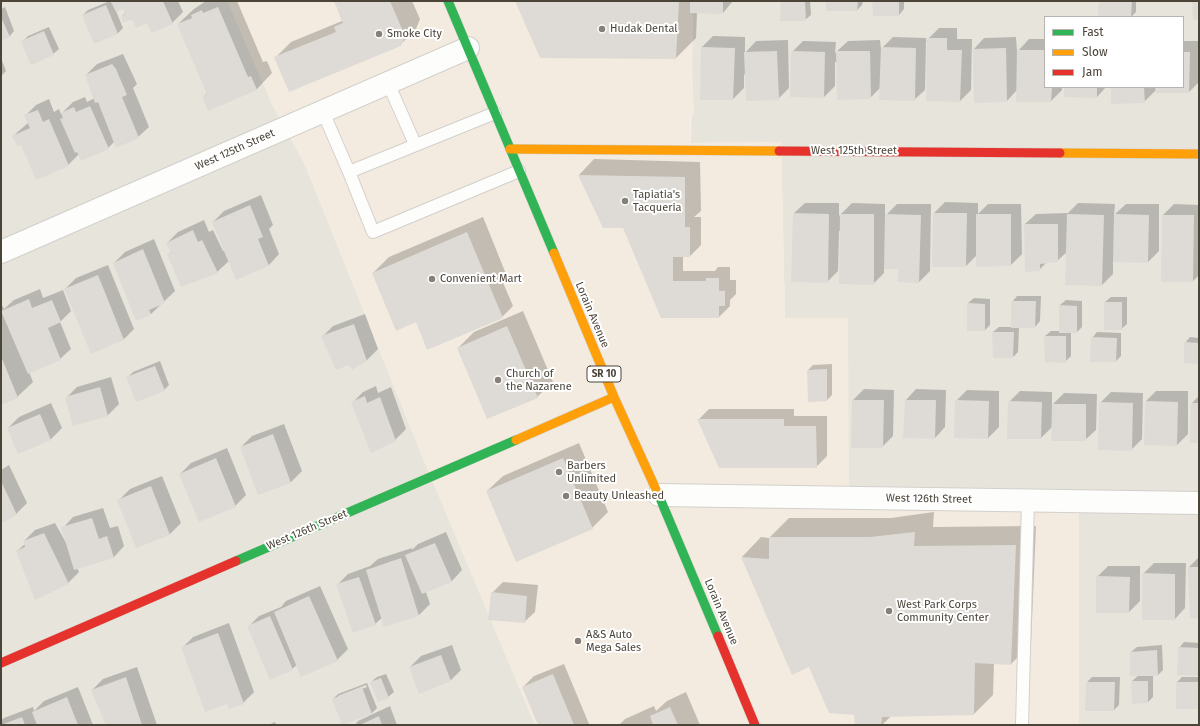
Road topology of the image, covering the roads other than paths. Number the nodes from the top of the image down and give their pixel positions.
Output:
1 (448, 1) edge
2 (468, 48) junction
3 (388, 83) junction
4 (323, 112) junction
5 (495, 113) junction
6 (416, 144) junction
7 (510, 149) junction
8 (1199, 154) edge
9 (349, 172) junction
10 (519, 172) junction
11 (1, 252) edge
12 (614, 397) junction
13 (659, 495) junction
14 (1028, 501) junction
15 (1199, 503) edge
16 (1, 663) edge
17 (755, 725) edge
18 (1022, 725) edge

1 - 2 street, Lorain Avenue / SR 10
2 - 3 street, West 125th Street
2 - 5 street, Lorain Avenue / SR 10
3 - 4 street, West 125th Street
3 - 6 lane
4 - 9 lane
4 - 11 street, West 125th Street
5 - 6 lane
5 - 7 street, Lorain Avenue / SR 10
6 - 9 lane
7 - 8 street, West 125th Street
7 - 10 street, Lorain Avenue / SR 10
9 - 10 lane
10 - 12 street, Lorain Avenue / SR 10
12 - 13 street, Lorain Avenue / SR 10
12 - 16 street, West 126th Street
13 - 14 street, West 126th Street
13 - 17 street, Lorain Avenue / SR 10
14 - 15 street, West 126th Street
14 - 18 lane

